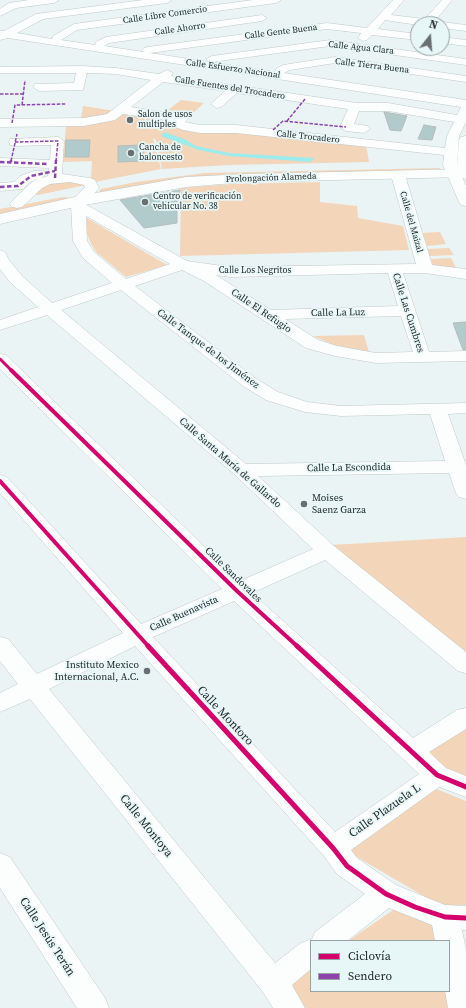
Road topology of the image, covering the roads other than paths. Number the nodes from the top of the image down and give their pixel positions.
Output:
1 (54, 0) edge
2 (100, 0) edge
3 (167, 0) edge
4 (276, 0) edge
5 (399, 0) edge
6 (447, 0) edge
7 (242, 2) edge
8 (108, 8) junction
9 (0, 13) edge
10 (437, 16) edge
11 (383, 17) junction
12 (262, 18) junction
13 (410, 20) edge
14 (122, 21) junction
15 (450, 26) edge
16 (466, 28) edge
17 (283, 31) junction
18 (370, 31) junction
19 (3, 34) edge
20 (410, 36) edge
21 (57, 38) junction
22 (450, 41) edge
23 (466, 43) edge
24 (100, 44) junction
25 (355, 46) junction
26 (144, 51) junction
27 (36, 57) dead end
28 (185, 59) junction
29 (208, 60) junction
30 (334, 60) junction
31 (466, 62) edge
32 (34, 69) junction
33 (82, 69) junction
34 (0, 70) edge
35 (280, 71) junction
36 (162, 77) junction
37 (466, 79) edge
38 (38, 88) dead end
39 (234, 89) junction
40 (466, 98) edge
41 (217, 104) dead end
42 (466, 104) edge
43 (74, 106) dead end
44 (123, 110) junction
45 (356, 110) junction
46 (463, 114) edge
47 (170, 117) junction
48 (73, 122) junction
49 (0, 124) edge
50 (229, 124) dead end
51 (365, 134) dead end
52 (466, 140) edge
53 (6, 162) edge
54 (458, 167) edge
55 (53, 171) junction
56 (398, 175) junction
57 (0, 187) edge
58 (97, 193) junction
59 (466, 202) edge
60 (17, 204) junction
61 (83, 207) junction
62 (0, 216) edge
63 (0, 255) edge
64 (183, 265) junction
65 (424, 268) junction
66 (394, 269) junction
67 (466, 274) edge
68 (124, 285) junction
69 (49, 308) junction
70 (408, 311) junction
71 (269, 315) junction
72 (0, 325) edge
73 (466, 356) edge
74 (423, 358) junction
75 (0, 359) edge
76 (466, 408) edge
77 (437, 409) junction
78 (458, 467) junction
79 (241, 470) junction
80 (0, 481) edge
81 (466, 493) edge
82 (327, 551) junction
83 (237, 590) junction
84 (138, 635) junction
85 (0, 645) edge
86 (466, 665) edge
87 (33, 686) junction
88 (0, 703) edge
89 (466, 717) edge
90 (411, 751) junction
91 (437, 775) junction
92 (466, 787) edge
93 (333, 848) junction
94 (0, 865) edge
95 (386, 894) junction
96 (456, 917) edge
97 (326, 940) edge
98 (310, 953) edge
99 (272, 982) junction
100 (94, 1008) edge
101 (290, 1008) edge
102 (463, 1008) edge

1 - 9 street
2 - 8 street
3 - 8 street
4 - 7 street, Calle Libre Comercio
5 - 11 street
6 - 10 street
7 - 12 street
7 - 14 street, Calle Libre Comercio
8 - 14 street
8 - 19 street
11 - 13 street
11 - 18 street
12 - 17 street
12 - 24 street, Calle Ahorro
14 - 21 street, Calle Libre Comercio
15 - 16 street
17 - 18 street, Calle Gente Buena
17 - 26 street, Calle Gente Buena
18 - 20 street, Calle Gente Buena
18 - 25 street
19 - 21 street, Calle Esfuerzo Nacional
19 - 28 street, Calle Esfuerzo Nacional
21 - 24 street, Calle Esfuerzo Nacional
22 - 23 street
24 - 26 street, Calle Esfuerzo Nacional
25 - 29 street, Calle Agua Clara
25 - 30 street
25 - 31 street, Calle Agua Clara
26 - 28 street, Calle Esfuerzo Nacional
27 - 32 street
28 - 29 street, Calle Esfuerzo Nacional
28 - 36 street
28 - 42 street, Calle Esfuerzo Nacional
29 - 35 street, Calle Esfuerzo Nacional
30 - 35 street, Calle Tierra Buena
30 - 37 street, Calle Tierra Buena
32 - 33 street, Calle Fuentes del Trocadero
32 - 34 street, Calle Fuentes del Trocadero
33 - 36 street, Calle Fuentes del Trocadero
33 - 38 street
35 - 40 street, Calle Esfuerzo Nacional
36 - 39 street, Calle Fuentes del Trocadero
36 - 44 street
39 - 41 street
39 - 45 street, Calle Fuentes del Trocadero
43 - 48 street
44 - 47 street
44 - 48 street
45 - 46 street
45 - 51 street
46 - 54 street
47 - 50 street
47 - 54 street, Calle Trocadero
48 - 49 street
52 - 54 main road
53 - 55 street
53 - 55 street
54 - 56 main road, Prolongación Alameda
54 - 58 main road, Prolongación Alameda
54 - 59 street
55 - 57 street
55 - 58 street
55 - 60 street
56 - 58 main road, Prolongación Alameda
56 - 65 street, Calle del Maizal
58 - 60 main road, Prolongación Alameda
58 - 61 main road
60 - 62 main road, Prolongación Alameda
61 - 62 main road, Prolongación Alameda
61 - 64 street, Calle El Refugio
61 - 68 street, Calle Tanque de los Jiménez
63 - 69 street, Calle Santa María de Gallardo
64 - 66 street, Calle Los Negritos
64 - 68 street, Calle Los Negritos
64 - 71 street, Calle El Refugio
65 - 66 street, Calle Los Negritos
65 - 67 street, Calle Los Negritos
66 - 70 street, Calle Las Cumbres
68 - 69 street, Calle Los Negritos
68 - 77 street, Calle Tanque de los Jiménez
69 - 72 street, Calle Los Negritos
69 - 79 street, Calle Santa María de Gallardo
70 - 71 street, Calle La Luz
70 - 74 street, Calle Las Cumbres
71 - 74 street, Calle El Refugio
73 - 74 street, Calle El Refugio
75 - 83 street, Calle Sandovales
76 - 77 street, Calle Tanque de los Jiménez
77 - 78 street
78 - 79 street, Calle La Escondida
78 - 81 street
79 - 82 street, Calle Santa María de Gallardo
80 - 84 street, Calle Montoro
82 - 83 street, Calle Buenavista
82 - 86 street, Calle Santa María de Gallardo
83 - 84 street, Calle Buenavista
83 - 90 street, Calle Sandovales
84 - 87 street, Calle Buenavista
84 - 93 street, Calle Montoro
85 - 87 street, Calle Montoya
87 - 88 street, Calle Buenavista
87 - 99 street, Calle Montoya
89 - 90 street
90 - 91 street, Calle Sandovales
91 - 92 street, Calle Sandovales
91 - 93 street, Calle Plazuela L
93 - 95 street, Calle Montoro
94 - 100 street, Calle Jesús Terán
95 - 96 street, Calle Montoro
95 - 97 street
96 - 102 street
98 - 99 street
99 - 101 street, Calle Montoya

